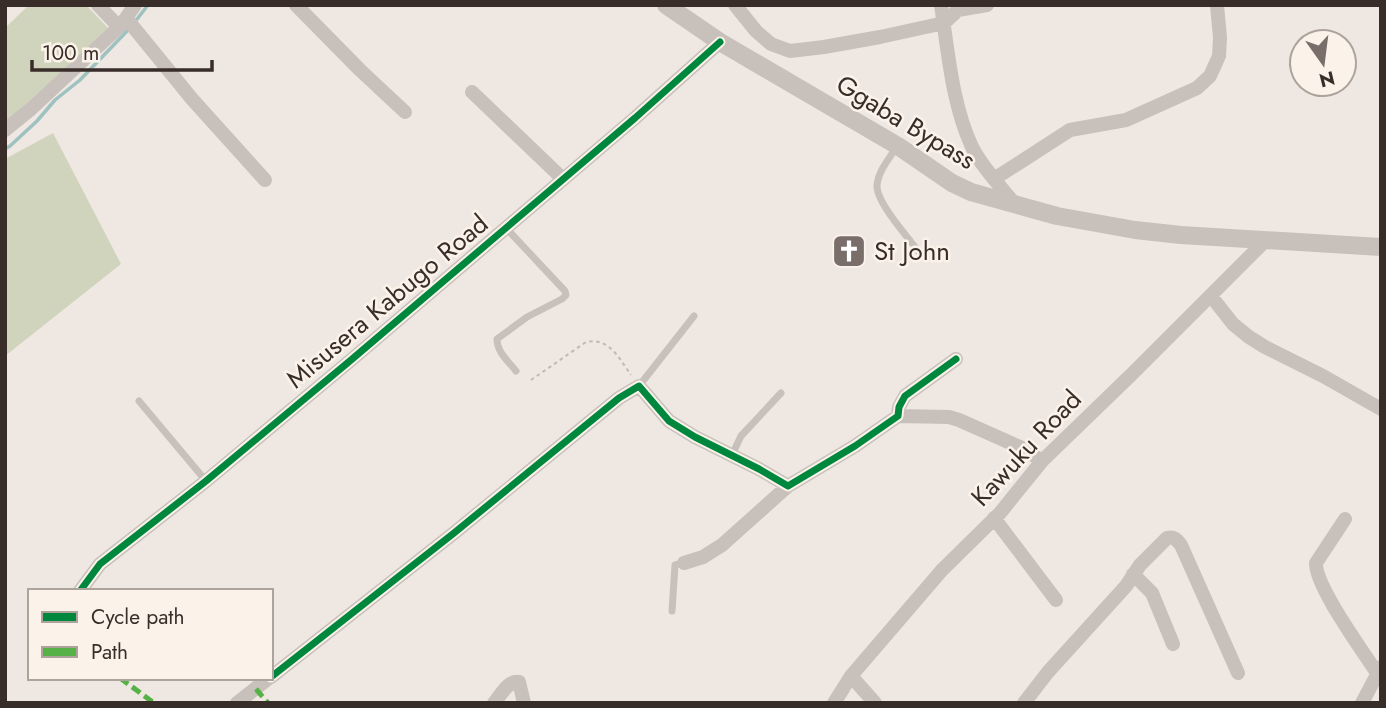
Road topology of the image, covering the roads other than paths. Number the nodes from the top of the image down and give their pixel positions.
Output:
1 (98, 5) edge
2 (296, 5) edge
3 (666, 5) edge
4 (735, 5) edge
5 (941, 5) edge
6 (987, 5) edge
7 (1217, 5) edge
8 (127, 17) edge
9 (944, 23) junction
10 (720, 42) junction
11 (472, 92) dead end
12 (405, 112) dead end
13 (5, 130) edge
14 (898, 146) junction
15 (563, 179) junction
16 (994, 179) junction
17 (265, 180) dead end
18 (1014, 203) junction
19 (506, 228) junction
20 (1266, 240) junction
21 (1381, 247) edge
22 (919, 253) dead end
23 (1210, 296) junction
24 (694, 316) dead end
25 (956, 359) dead end
26 (516, 371) dead end
27 (639, 386) junction
28 (781, 393) dead end
29 (139, 401) dead end
30 (1381, 409) edge
31 (898, 416) junction
32 (732, 455) junction
33 (1042, 461) junction
34 (206, 481) junction
35 (788, 485) junction
36 (994, 518) junction
37 (1345, 519) dead end
38 (684, 563) joint
39 (1133, 574) junction
40 (81, 589) edge
41 (1056, 600) dead end
42 (672, 611) dead end
43 (1173, 644) dead end
44 (1379, 670) edge
45 (1238, 673) dead end
46 (273, 676) edge
47 (851, 676) junction
48 (267, 680) edge
49 (237, 703) edge
50 (494, 703) edge
51 (524, 703) edge
52 (834, 703) edge
53 (875, 703) edge
54 (1024, 703) edge
55 (1362, 703) edge

1 - 8 street
2 - 12 street
3 - 10 street, Ggaba Bypass
4 - 9 street
5 - 9 street
6 - 9 street
7 - 16 street
8 - 13 street
8 - 17 street
9 - 16 street
10 - 14 street, Ggaba Bypass
10 - 15 street, Misusera Kabugo Road
11 - 15 street
14 - 18 street, Ggaba Bypass
14 - 22 lane
15 - 19 street, Misusera Kabugo Road
16 - 18 street
18 - 20 street, Ggaba Bypass
19 - 26 lane
19 - 34 street, Misusera Kabugo Road
20 - 21 street, Ggaba Bypass
20 - 23 street, Kawuku Road
23 - 30 street
23 - 33 street, Kawuku Road
24 - 27 lane
25 - 31 street
27 - 32 street
27 - 46 street
28 - 32 lane
29 - 34 lane
31 - 33 street
31 - 35 street
32 - 35 street
33 - 36 street, Kawuku Road
34 - 40 street, Misusera Kabugo Road
35 - 38 street
36 - 41 street
36 - 47 street, Kawuku Road
37 - 44 street
38 - 42 lane
39 - 43 street
39 - 45 street
39 - 54 street
44 - 55 street
47 - 52 street, Kawuku Road
47 - 53 street
48 - 49 street
50 - 51 street

